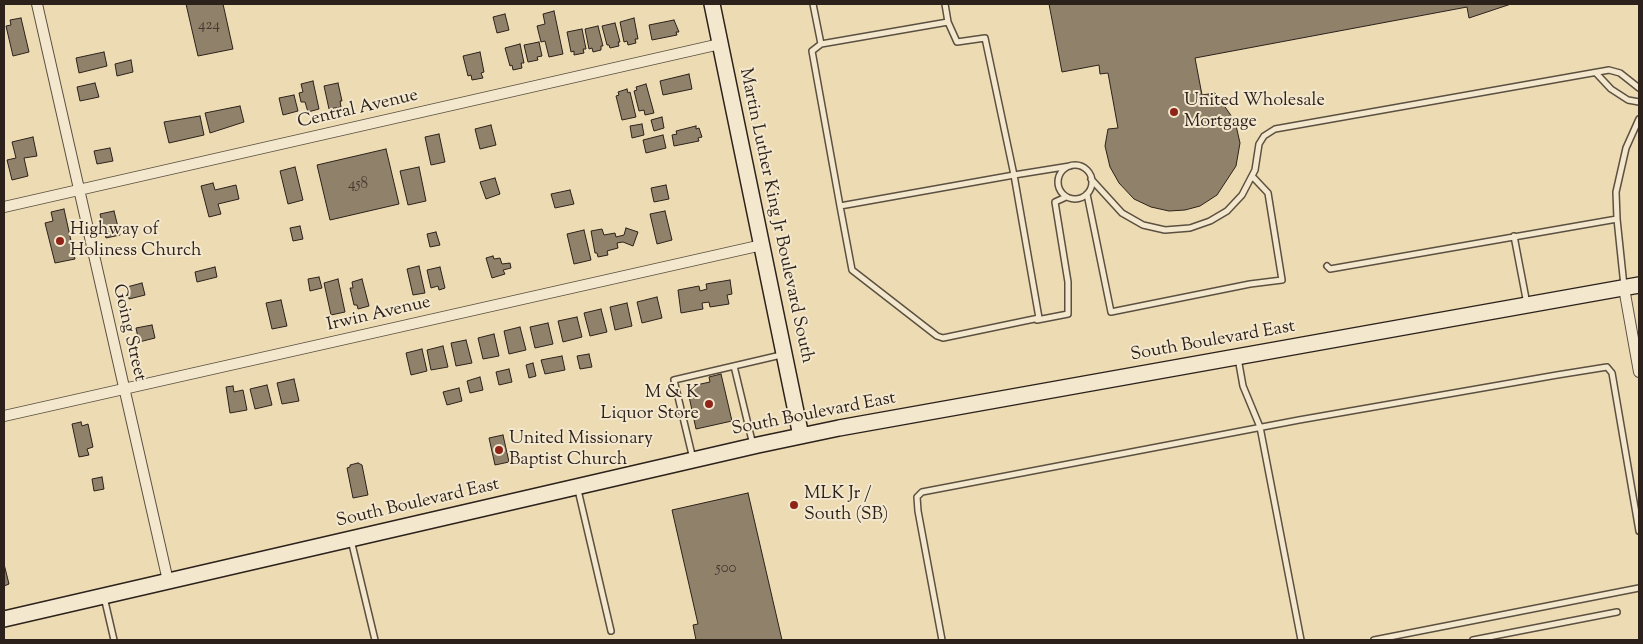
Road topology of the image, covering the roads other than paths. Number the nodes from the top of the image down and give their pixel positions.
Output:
1 (37, 4) edge
2 (712, 4) edge
3 (813, 4) edge
4 (945, 4) edge
5 (948, 22) junction
6 (720, 44) junction
7 (821, 44) junction
8 (1596, 73) junction
9 (1639, 88) edge
10 (1639, 102) edge
11 (1639, 119) edge
12 (1070, 166) junction
13 (1014, 175) junction
14 (1252, 176) junction
15 (1091, 179) junction
16 (79, 190) junction
17 (1087, 194) junction
18 (1066, 196) junction
19 (840, 206) junction
20 (4, 207) edge
21 (1617, 218) junction
22 (1514, 236) junction
23 (762, 245) junction
24 (1327, 266) dead end
25 (1639, 285) edge
26 (1624, 288) junction
27 (1527, 305) junction
28 (1037, 320) junction
29 (784, 355) junction
30 (1238, 357) junction
31 (734, 366) junction
32 (1639, 372) edge
33 (124, 389) junction
34 (4, 416) edge
35 (1260, 427) junction
36 (801, 436) junction
37 (753, 446) junction
38 (693, 460) junction
39 (577, 487) junction
40 (1639, 531) edge
41 (351, 539) junction
42 (168, 581) junction
43 (1639, 588) edge
44 (104, 596) junction
45 (1616, 612) dead end
46 (4, 619) edge
47 (611, 631) dead end
48 (1510, 637) edge
49 (114, 640) edge
50 (375, 640) edge
51 (942, 640) edge
52 (1301, 640) edge
53 (1374, 640) edge
54 (1472, 640) edge

1 - 16 street, Going Street
2 - 6 street, Martin Luther King Jr Boulevard South
3 - 7 lane
4 - 5 lane
5 - 7 lane
5 - 13 lane
6 - 16 street, Central Avenue
6 - 23 street, Martin Luther King Jr Boulevard South
7 - 19 lane
8 - 9 lane
8 - 10 lane
8 - 14 lane
11 - 21 lane
12 - 13 lane
12 - 15 lane
12 - 18 lane
13 - 19 lane
13 - 28 lane
14 - 15 lane
14 - 17 lane
15 - 17 lane
16 - 20 street, Central Avenue
16 - 33 street, Going Street
17 - 18 lane
18 - 28 lane
19 - 28 lane
21 - 22 lane
21 - 26 lane
22 - 24 lane
22 - 27 lane
23 - 29 street, Martin Luther King Jr Boulevard South
23 - 33 street, Irwin Avenue
25 - 26 street, South Boulevard East
26 - 27 street, South Boulevard East
26 - 32 street
27 - 30 street, South Boulevard East
29 - 31 lane
29 - 36 street, Martin Luther King Jr Boulevard South
30 - 35 lane
30 - 36 street, South Boulevard East
31 - 37 lane
31 - 38 lane
33 - 34 street, Irwin Avenue
33 - 42 street, Going Street
35 - 40 lane
35 - 51 lane
35 - 52 lane
36 - 37 street, South Boulevard East
37 - 38 street, South Boulevard East
38 - 39 street, South Boulevard East
39 - 41 street, South Boulevard East
39 - 47 lane
41 - 42 street, South Boulevard East
41 - 50 lane
42 - 44 street, South Boulevard East
43 - 53 lane
44 - 46 street, South Boulevard East
44 - 49 lane
45 - 48 lane
48 - 54 lane

